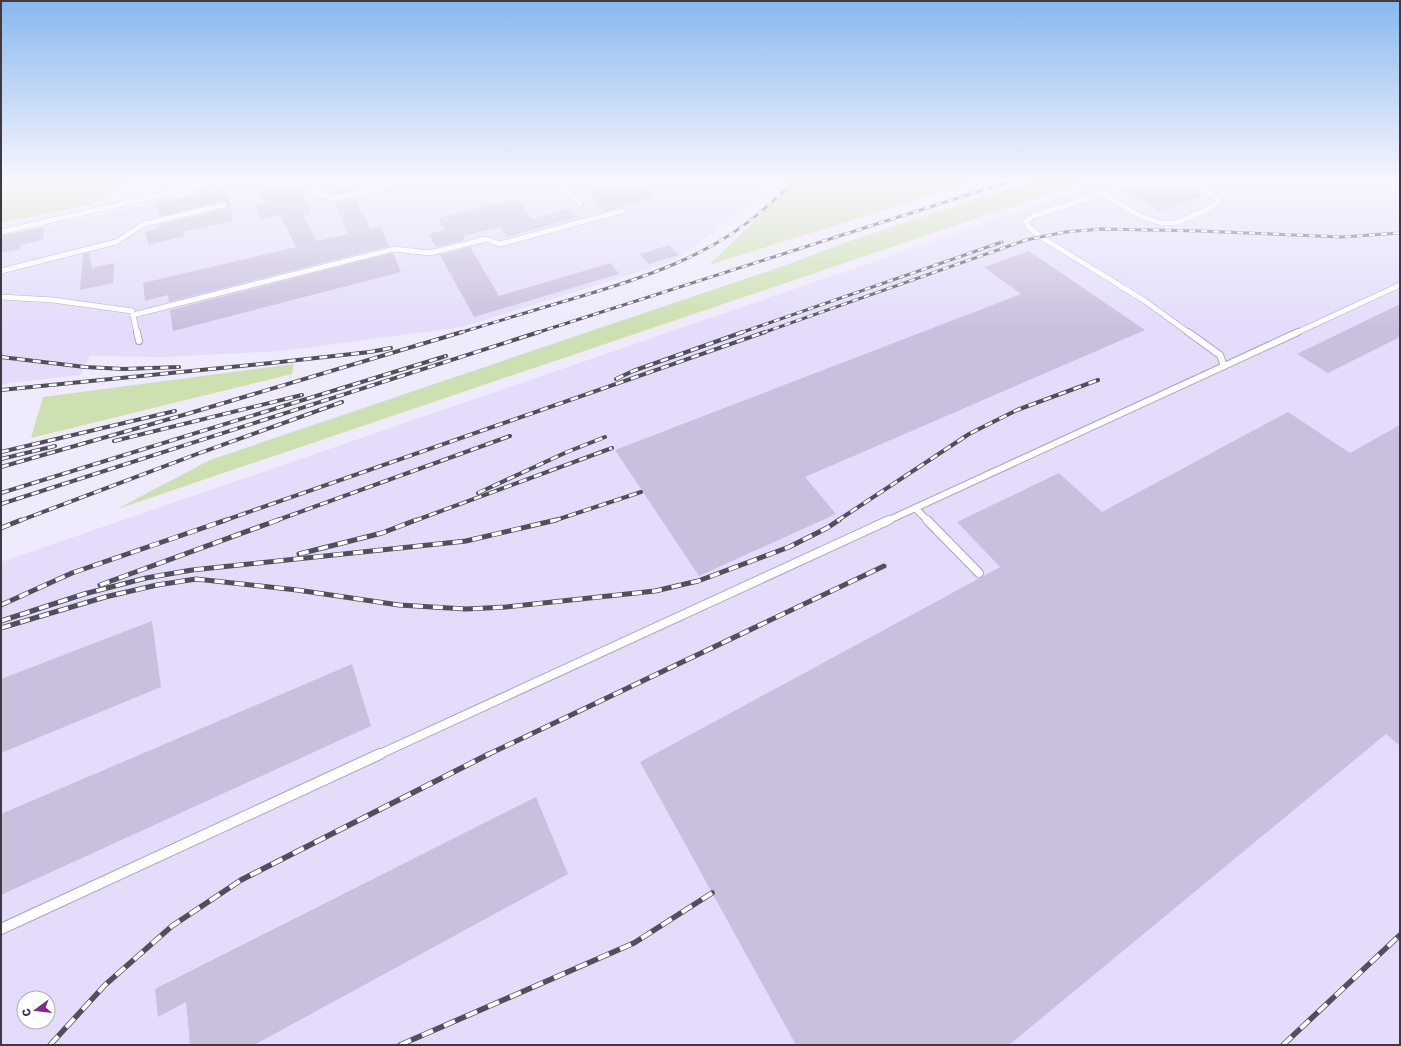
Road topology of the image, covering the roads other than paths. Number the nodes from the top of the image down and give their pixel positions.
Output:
1 (135, 230) edge
2 (552, 230) edge
3 (1033, 230) edge
4 (1, 271) edge
5 (1400, 285) edge
6 (1, 297) edge
7 (133, 315) junction
8 (139, 341) dead end
9 (1224, 366) junction
10 (915, 508) junction
11 (979, 573) dead end
12 (1, 929) edge

1 - 4 lane
2 - 7 lane
3 - 9 lane
5 - 9 lane
6 - 7 lane
7 - 8 lane
9 - 10 lane
10 - 11 lane
10 - 12 lane

